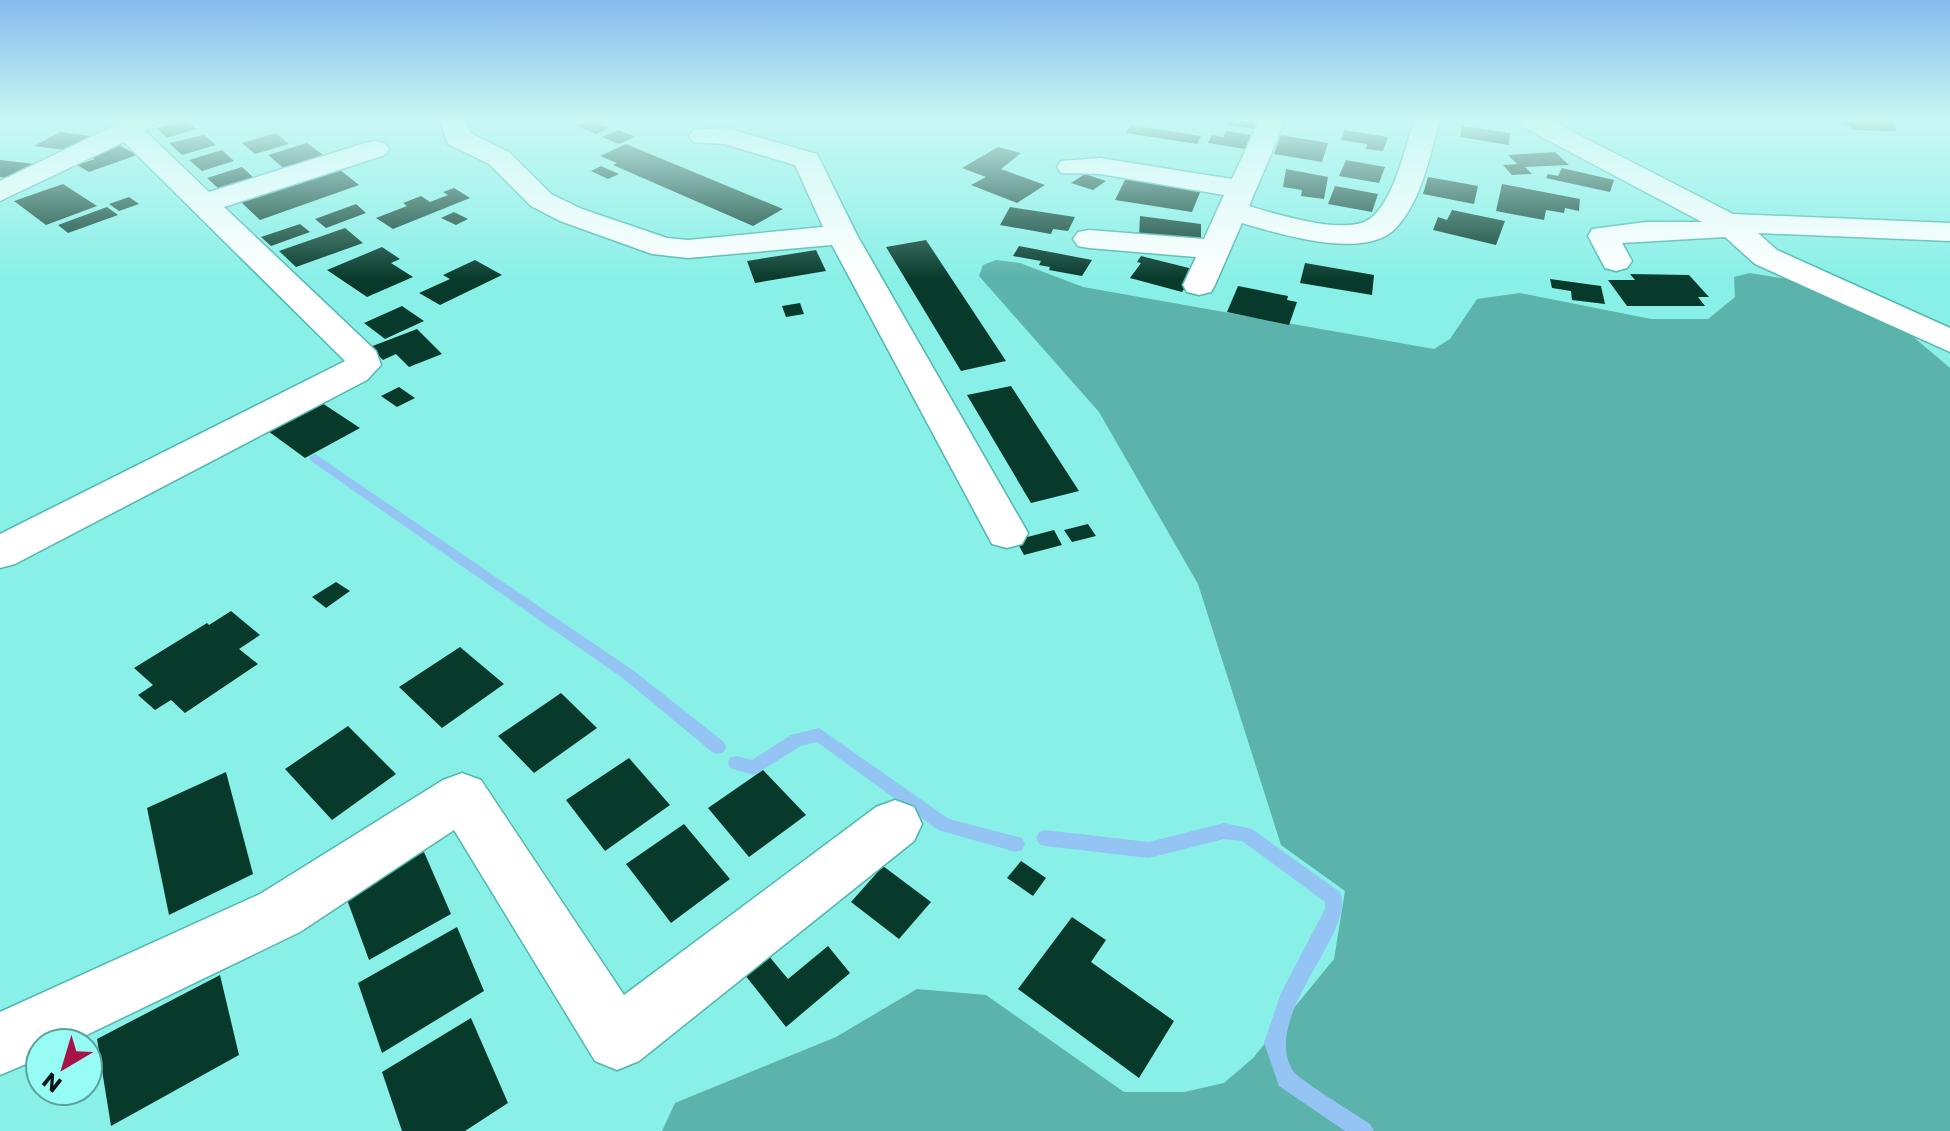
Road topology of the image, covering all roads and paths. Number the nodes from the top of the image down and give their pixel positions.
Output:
1 (35, 174) edge
2 (179, 174) edge
3 (297, 174) edge
4 (515, 174) edge
5 (813, 174) edge
6 (1131, 174) edge
7 (1249, 174) edge
8 (1409, 174) edge
9 (1633, 174) edge
10 (0, 192) edge
11 (1237, 200) junction
12 (205, 203) junction
13 (1727, 223) junction
14 (1100, 232) dead end
15 (1950, 232) edge
16 (842, 235) junction
17 (1215, 249) junction
18 (1616, 261) dead end
19 (1199, 285) dead end
20 (1950, 341) edge
21 (1007, 533) dead end
22 (0, 553) edge
23 (895, 824) dead end
24 (0, 1044) edge

1 - 10 street
2 - 12 street
3 - 12 street
4 - 16 street
5 - 16 street
6 - 11 street
7 - 11 street
8 - 11 street
9 - 13 street
11 - 17 street
12 - 22 street
13 - 15 street
13 - 18 street
13 - 20 street
14 - 17 street
16 - 21 street
17 - 19 street
23 - 24 street

